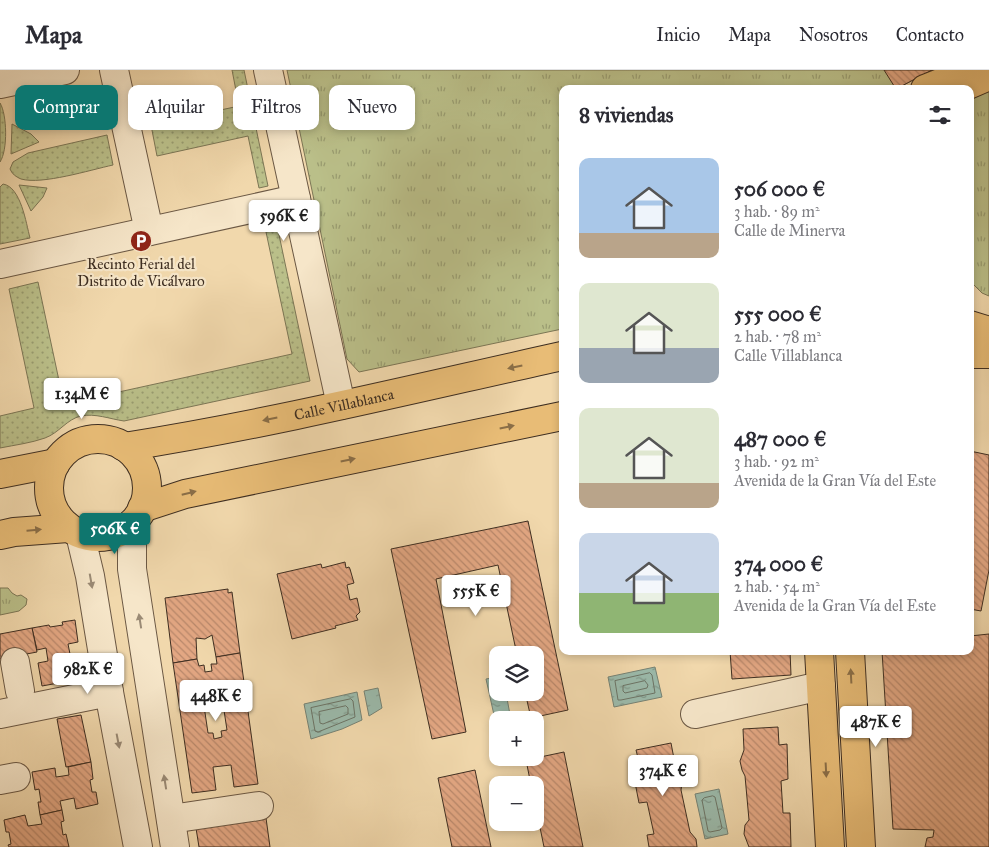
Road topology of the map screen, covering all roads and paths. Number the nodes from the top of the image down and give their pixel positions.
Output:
1 (65, 70) edge
2 (114, 70) edge
3 (268, 70) edge
4 (966, 70) edge
5 (989, 76) edge
6 (0, 84) edge
7 (936, 85) edge
8 (968, 85) edge
9 (296, 199) junction
10 (149, 232) junction
11 (0, 264) edge
12 (974, 326) edge
13 (989, 331) edge
14 (974, 354) edge
15 (989, 354) edge
16 (559, 357) edge
17 (341, 405) junction
18 (559, 417) edge
19 (124, 447) junction
20 (56, 463) junction
21 (0, 474) edge
22 (137, 516) junction
23 (74, 531) junction
24 (0, 535) edge
25 (850, 655) edge
26 (15, 662) dead end
27 (820, 669) edge
28 (769, 683) dead end
29 (20, 691) dead end
30 (109, 692) junction
31 (0, 714) edge
32 (695, 714) dead end
33 (259, 806) dead end
34 (171, 819) junction
35 (138, 847) edge
36 (175, 847) edge
37 (830, 847) edge
38 (861, 847) edge

1 - 6 street
2 - 10 street
3 - 9 street
4 - 7 main road
5 - 8 main road
9 - 10 street
9 - 17 street
10 - 11 street
12 - 13 main road
14 - 15 main road
16 -> 17 main road, Calle Villablanca
17 -> 19 main road, Calle Villablanca
22 -> 18 main road
19 - 20 main road
19 - 22 main road
20 - 21 main road
20 - 23 main road
22 - 23 main road
34 -> 22 street
24 -> 23 main road
23 -> 30 street
38 -> 25 main road
26 - 29 street
27 - 28 street
27 - 32 street
27 -> 37 main road
30 - 31 street
30 -> 35 street
33 - 34 street
34 - 36 street

